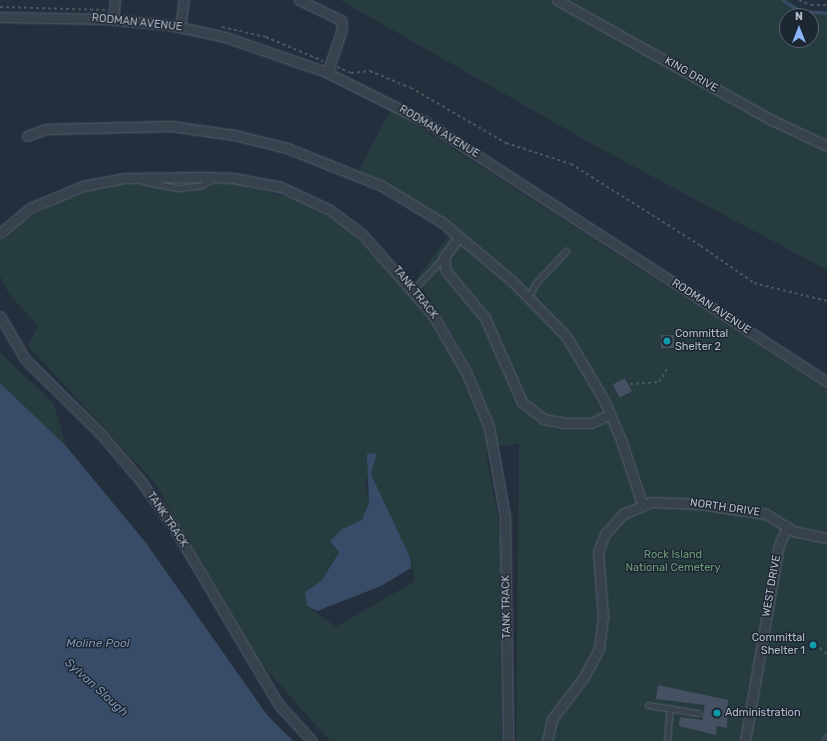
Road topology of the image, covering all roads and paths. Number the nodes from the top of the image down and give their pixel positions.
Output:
1 (115, 0) edge
2 (184, 0) edge
3 (300, 0) edge
4 (557, 0) edge
5 (798, 0) edge
6 (827, 5) edge
7 (0, 17) edge
8 (113, 19) junction
9 (180, 27) junction
10 (327, 73) junction
11 (27, 136) dead end
12 (827, 146) edge
13 (0, 233) edge
14 (459, 238) junction
15 (566, 251) dead end
16 (444, 258) junction
17 (414, 290) junction
18 (528, 298) junction
19 (0, 316) edge
20 (668, 367) dead end
21 (827, 382) edge
22 (630, 384) dead end
23 (610, 414) junction
24 (642, 504) junction
25 (787, 527) junction
26 (827, 538) edge
27 (820, 648) dead end
28 (827, 654) edge
29 (648, 706) dead end
30 (670, 709) junction
31 (698, 713) dead end
32 (312, 741) edge
33 (508, 741) edge
34 (547, 741) edge
35 (667, 741) edge
36 (745, 741) edge

1 - 8 street
2 - 9 street
3 - 10 street
4 - 12 street, KING DRIVE
5 - 6 path
7 - 8 street, RODMAN AVENUE
8 - 9 street, RODMAN AVENUE
9 - 10 street, RODMAN AVENUE
10 - 21 street, RODMAN AVENUE
11 - 14 street
13 - 17 street, TANK TRACK
14 - 16 street
14 - 18 street
15 - 18 lane
16 - 17 lane
16 - 23 street
17 - 33 street, TANK TRACK
18 - 23 street
19 - 32 street, TANK TRACK
20 - 22 path
23 - 24 street
24 - 25 street, NORTH DRIVE
24 - 34 street
25 - 26 street, NORTH DRIVE
25 - 36 street, WEST DRIVE
27 - 28 path
29 - 30 lane
30 - 31 lane
30 - 35 lane

